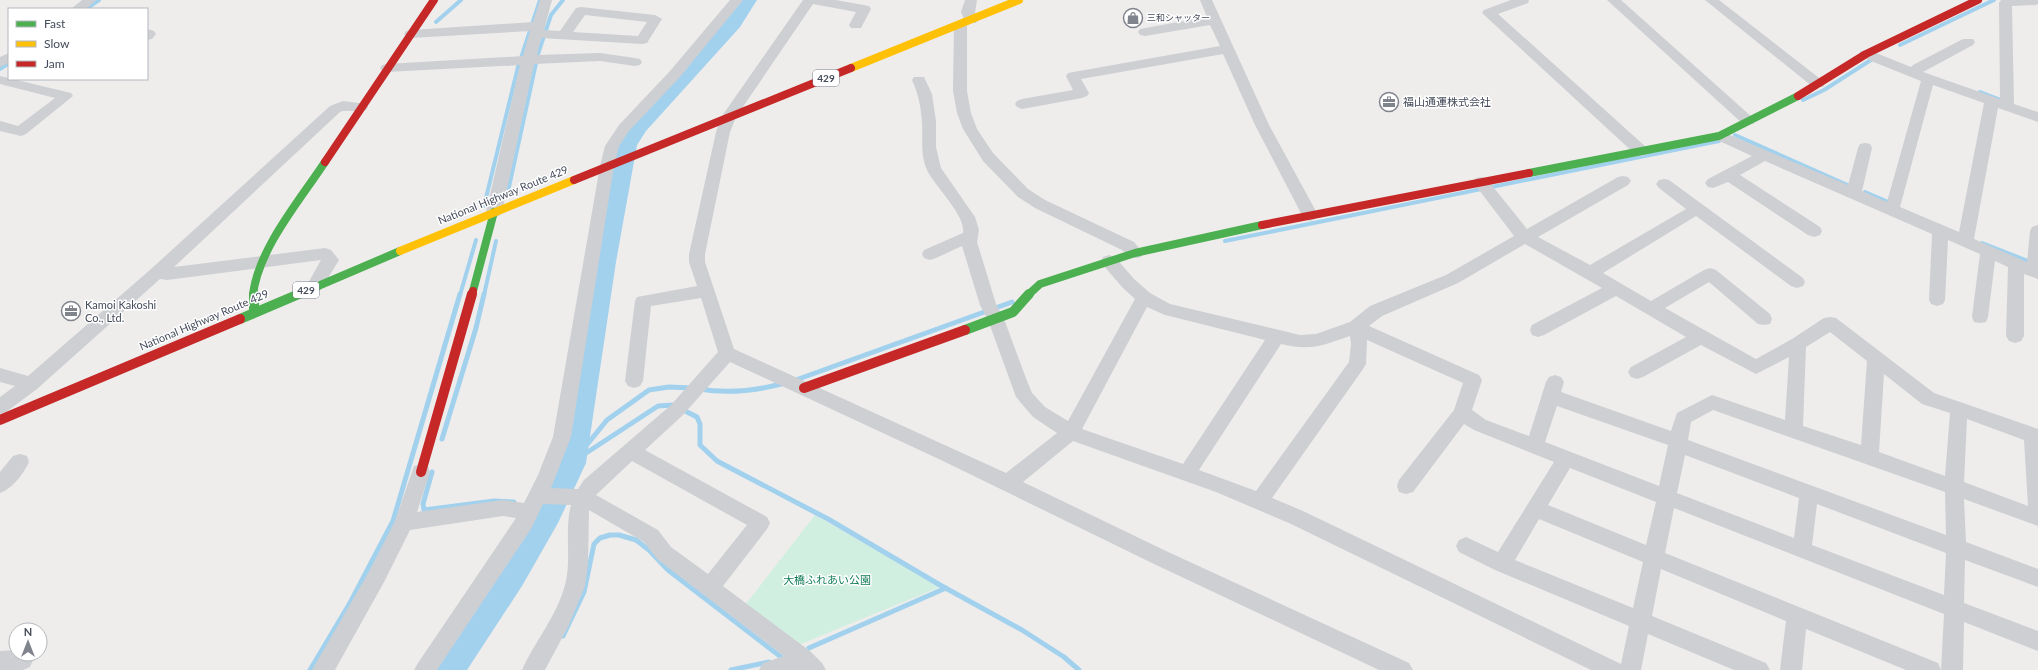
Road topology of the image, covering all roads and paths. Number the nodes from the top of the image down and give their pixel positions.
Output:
1 (90, 0) edge
2 (434, 0) edge
3 (546, 0) edge
4 (737, 0) edge
5 (810, 0) edge
6 (814, 0) edge
7 (971, 0) edge
8 (1019, 0) edge
9 (1206, 0) edge
10 (1524, 0) edge
11 (1613, 0) edge
12 (1711, 0) edge
13 (1978, 0) edge
14 (2036, 1) edge
15 (79, 8) edge
16 (1215, 20) junction
17 (966, 22) junction
18 (856, 26) dead end
19 (537, 30) junction
20 (1145, 32) dead end
21 (411, 34) junction
22 (564, 35) junction
23 (1968, 42) dead end
24 (1227, 49) junction
25 (1871, 57) junction
26 (528, 61) junction
27 (635, 62) dead end
28 (387, 68) junction
29 (1919, 73) junction
30 (0, 80) edge
31 (919, 80) dead end
32 (1818, 84) junction
33 (2003, 102) junction
34 (1022, 104) dead end
35 (361, 107) junction
36 (729, 116) junction
37 (2038, 117) edge
38 (1748, 121) junction
39 (0, 126) edge
40 (1720, 136) junction
41 (1866, 148) dead end
42 (1641, 151) junction
43 (1765, 155) junction
44 (610, 165) junction
45 (1729, 175) junction
46 (1623, 181) dead end
47 (1713, 183) dead end
48 (1664, 184) dead end
49 (1484, 186) junction
50 (1855, 191) junction
51 (1893, 207) junction
52 (1697, 209) junction
53 (494, 212) junction
54 (1310, 215) junction
55 (1814, 231) dead end
56 (1940, 231) junction
57 (2038, 231) edge
58 (971, 236) junction
59 (1524, 237) junction
60 (1965, 239) junction
61 (1988, 252) junction
62 (1134, 253) junction
63 (930, 254) dead end
64 (260, 262) junction
65 (2016, 264) junction
66 (1112, 265) junction
67 (2035, 269) edge
68 (1590, 273) junction
69 (160, 274) junction
70 (1797, 282) dead end
71 (314, 287) junction
72 (1616, 288) junction
73 (705, 291) junction
74 (1144, 297) junction
75 (1937, 300) dead end
76 (1652, 308) junction
77 (254, 312) junction
78 (992, 313) junction
79 (1980, 318) dead end
80 (1764, 319) dead end
81 (1356, 327) junction
82 (1538, 330) dead end
83 (1277, 336) junction
84 (2015, 336) dead end
85 (1701, 337) junction
86 (1798, 344) junction
87 (727, 352) junction
88 (1876, 359) junction
89 (1637, 372) dead end
90 (0, 375) edge
91 (634, 381) dead end
92 (31, 384) junction
93 (800, 386) junction
94 (0, 407) edge
95 (1959, 408) junction
96 (1462, 413) junction
97 (0, 420) edge
98 (1794, 430) junction
99 (1071, 433) junction
100 (2035, 436) edge
101 (1678, 442) junction
102 (1535, 446) junction
103 (631, 451) junction
104 (1870, 456) junction
105 (1566, 458) junction
106 (20, 462) dead end
107 (421, 472) joint
108 (1187, 473) junction
109 (1007, 483) junction
110 (0, 485) edge
111 (1406, 486) dead end
112 (1954, 486) junction
113 (1809, 493) junction
114 (1667, 496) junction
115 (578, 497) junction
116 (1259, 502) junction
117 (535, 503) junction
118 (1535, 509) junction
119 (2038, 518) edge
120 (404, 522) junction
121 (1466, 546) dead end
122 (1956, 547) junction
123 (1802, 549) junction
124 (1654, 557) junction
125 (1502, 564) junction
126 (2038, 578) edge
127 (710, 587) junction
128 (1953, 609) junction
129 (1797, 615) junction
130 (1640, 620) junction
131 (2038, 642) edge
132 (794, 665) edge
133 (322, 670) edge
134 (425, 670) edge
135 (533, 670) edge
136 (1402, 670) edge
137 (1613, 670) edge
138 (1630, 670) edge
139 (1759, 670) edge
140 (1791, 670) edge
141 (1931, 670) edge
142 (1952, 670) edge

1 - 15 street
2 - 21 main road
3 - 19 street
4 - 44 street
5 - 36 street
6 - 18 street
7 - 17 street
8 - 17 main road, National Highway Route 429 / 429
9 - 16 street
10 - 42 street
11 - 38 street
12 - 32 street
13 - 25 main road
14 - 33 street
16 - 20 street
16 - 24 street
17 - 36 main road, National Highway Route 429 / 429
17 - 62 street
19 - 21 street
19 - 22 street
19 - 26 street
21 - 28 main road
22 - 22 street
23 - 29 street
24 - 34 street
24 - 54 street
25 - 29 street
25 - 32 main road
26 - 27 street
26 - 28 street
26 - 53 street
28 - 35 main road
29 - 33 street
29 - 51 street
30 - 39 street
31 - 58 street
32 - 38 main road
33 - 37 street
33 - 60 street
35 - 64 main road
35 - 69 street
36 - 44 main road, National Highway Route 429 / 429
36 - 73 street
38 - 40 main road
40 - 42 main road
40 - 43 street
41 - 50 street
42 - 49 main road
43 - 45 street
43 - 50 street
44 - 53 main road, National Highway Route 429 / 429
44 - 117 street
45 - 47 street
45 - 55 street
46 - 59 street
48 - 52 street
49 - 54 main road
49 - 59 street
50 - 51 street
51 - 56 street
52 - 68 street
52 - 70 street
53 - 71 main road, National Highway Route 429 / 429
53 - 107 main road
54 - 62 main road
56 - 60 street
56 - 75 street
57 - 67 street
58 - 63 street
58 - 78 street
59 - 68 street
59 - 81 street
60 - 61 street
61 - 65 street
61 - 79 street
62 - 66 main road
64 - 69 street
64 - 71 street
64 - 77 main road
65 - 67 street
65 - 84 street
66 - 74 street
66 - 78 main road
68 - 72 street
69 - 92 street
71 - 77 main road, National Highway Route 429 / 429
72 - 76 street
72 - 82 street
73 - 87 street
73 - 91 street
74 - 83 street
74 - 99 street
76 - 80 street
76 - 85 street
77 - 97 main road, National Highway Route 429 / 429
78 - 93 main road
78 - 99 street
81 - 83 street
81 - 96 street
81 - 116 street
83 - 108 street
85 - 86 street
85 - 89 street
86 - 88 street
86 - 98 street
87 - 93 street
87 - 103 street
88 - 95 street
88 - 104 street
90 - 92 street
92 - 94 street
93 - 109 street
95 - 100 street
95 - 112 street
96 - 102 street
96 - 111 street
98 - 101 street
98 - 104 street
99 - 108 street
99 - 109 street
100 - 119 street
101 - 102 street
101 - 113 street
101 - 114 street
102 - 105 street
103 - 115 street
103 - 127 street
104 - 112 street
105 - 114 street
105 - 118 street
106 - 110 street
107 - 120 street
108 - 116 street
109 - 136 street
112 - 119 street
112 - 122 street
113 - 122 street
113 - 123 street
114 - 123 street
114 - 124 street
115 - 117 street
115 - 127 street
115 - 135 street
116 - 137 street
117 - 120 street
117 - 134 street
118 - 124 street
118 - 125 street
120 - 133 street
121 - 125 street
122 - 126 street
122 - 128 street
123 - 128 street
124 - 129 street
124 - 130 street
125 - 130 street
127 - 132 street
128 - 131 street
128 - 142 street
129 - 140 street
129 - 141 street
130 - 138 street
130 - 139 street

